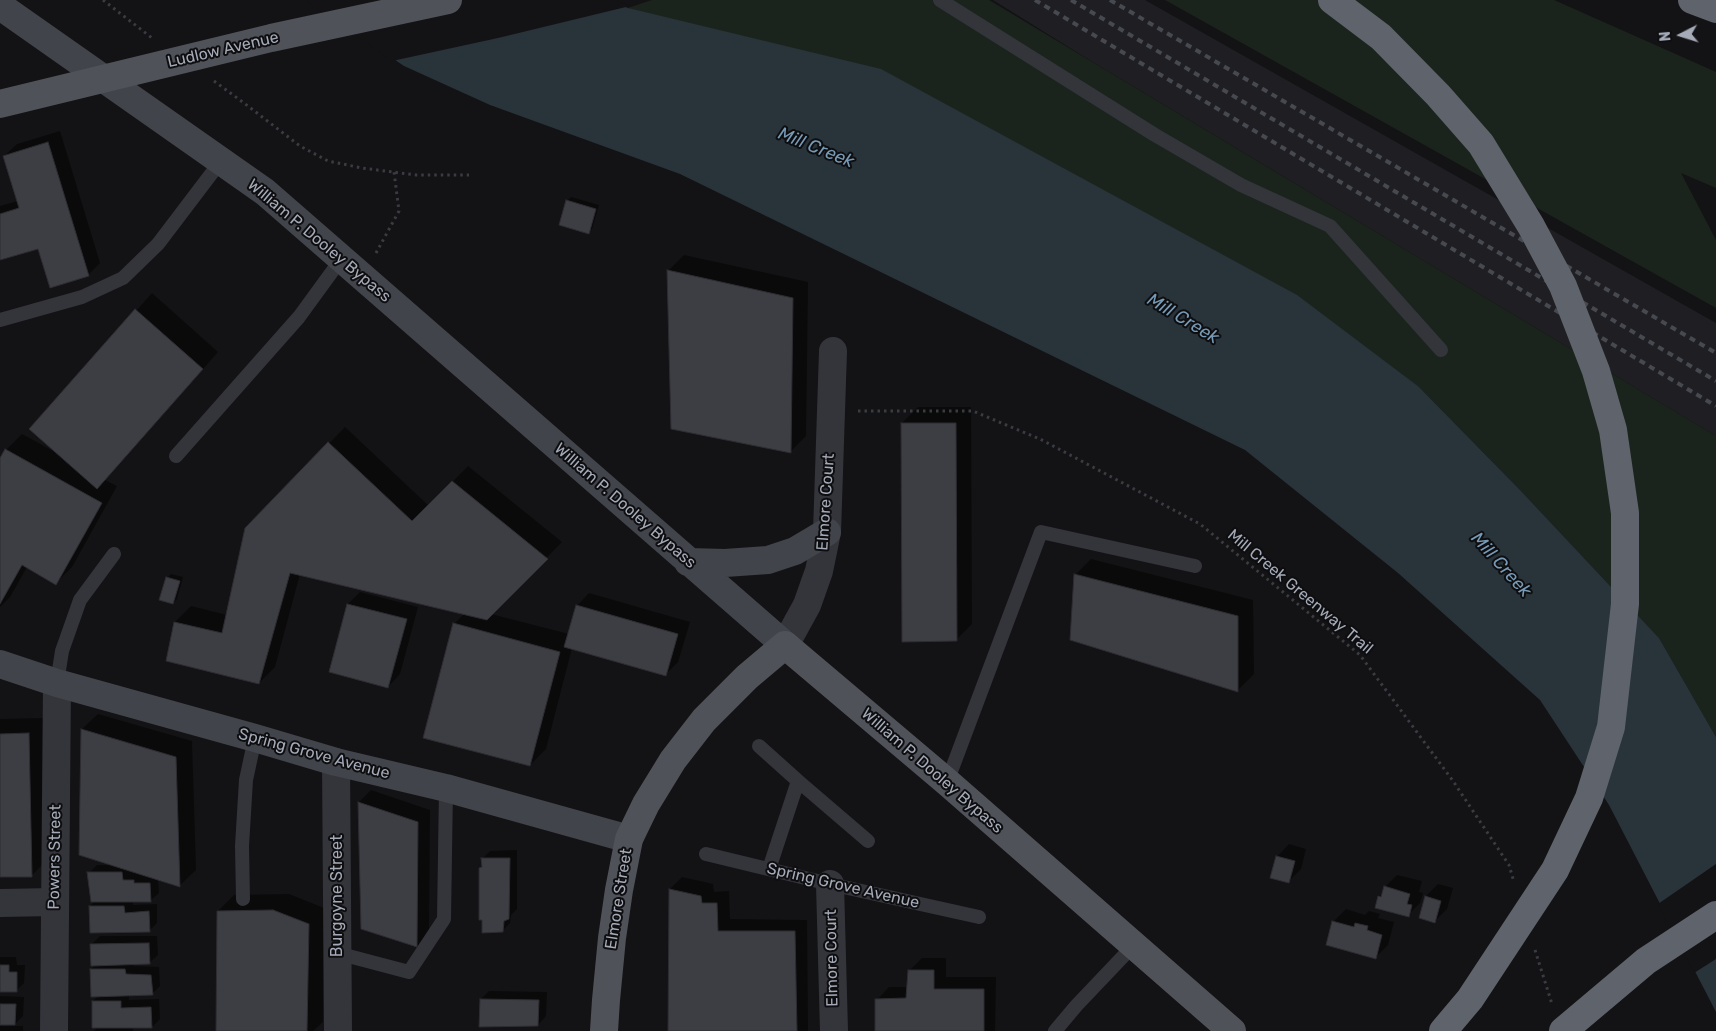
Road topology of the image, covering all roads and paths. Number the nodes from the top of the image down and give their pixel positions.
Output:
1 (102, 0) edge
2 (448, 0) edge
3 (940, 0) edge
4 (1332, 0) edge
5 (1692, 0) edge
6 (0, 6) edge
7 (1716, 9) edge
8 (156, 41) dead end
9 (212, 80) dead end
10 (0, 104) edge
11 (221, 161) junction
12 (394, 172) junction
13 (469, 175) dead end
14 (342, 258) junction
15 (363, 277) junction
16 (0, 320) edge
17 (1441, 350) dead end
18 (832, 351) dead end
19 (831, 411) junction
20 (176, 456) dead end
21 (827, 532) junction
22 (114, 554) dead end
23 (688, 562) junction
24 (1195, 566) dead end
25 (785, 645) junction
26 (0, 664) edge
27 (57, 683) junction
28 (255, 738) junction
29 (759, 746) dead end
30 (336, 762) junction
31 (798, 781) junction
32 (947, 782) junction
33 (446, 788) junction
34 (629, 839) junction
35 (868, 841) dead end
36 (706, 854) dead end
37 (769, 869) junction
38 (1515, 883) dead end
39 (830, 884) junction
40 (244, 899) dead end
41 (0, 902) edge
42 (54, 902) junction
43 (1716, 915) edge
44 (979, 918) dead end
45 (1133, 946) junction
46 (1534, 948) dead end
47 (337, 953) junction
48 (1559, 1022) edge
49 (54, 1031) edge
50 (338, 1031) edge
51 (604, 1031) edge
52 (834, 1031) edge
53 (1055, 1031) edge
54 (1232, 1031) edge
55 (1444, 1031) edge

1 - 8 path
2 - 10 main road, Ludlow Avenue, bridge
3 - 17 lane
4 - 55 highway, bridge
5 - 7 highway
6 - 11 main road, William P. Dooley Bypass
9 - 12 path
11 - 14 main road, William P. Dooley Bypass
11 - 16 lane
12 - 13 path
12 - 15 path
14 - 15 main road, William P. Dooley Bypass
14 - 20 lane
15 - 23 main road, William P. Dooley Bypass
18 - 19 street, Elmore Court
19 - 21 street, Elmore Court
19 - 38 path, Mill Creek Greenway Trail
21 - 23 main road
21 - 25 street, Elmore Court
22 - 27 lane
23 - 25 main road, William P. Dooley Bypass
24 - 32 lane
25 - 32 main road, William P. Dooley Bypass
25 - 34 main road, Elmore Street
26 - 27 main road, Spring Grove Avenue
27 - 28 main road, Spring Grove Avenue
27 - 42 street, Powers Street
28 - 30 main road, Spring Grove Avenue
28 - 40 lane
29 - 31 lane
30 - 33 main road, Spring Grove Avenue
30 - 47 street, Burgoyne Street
31 - 35 lane
31 - 37 lane
32 - 45 main road, William P. Dooley Bypass
33 - 34 main road, Spring Grove Avenue
33 - 47 lane
34 - 51 main road, Elmore Street
36 - 37 lane, Spring Grove Avenue
37 - 39 lane, Spring Grove Avenue
39 - 44 lane, Spring Grove Avenue
39 - 52 street, Elmore Court
41 - 42 street
42 - 49 street, Powers Street
43 - 48 highway
45 - 53 lane
45 - 54 main road, William P. Dooley Bypass
46 - 48 path
47 - 50 street, Burgoyne Street

